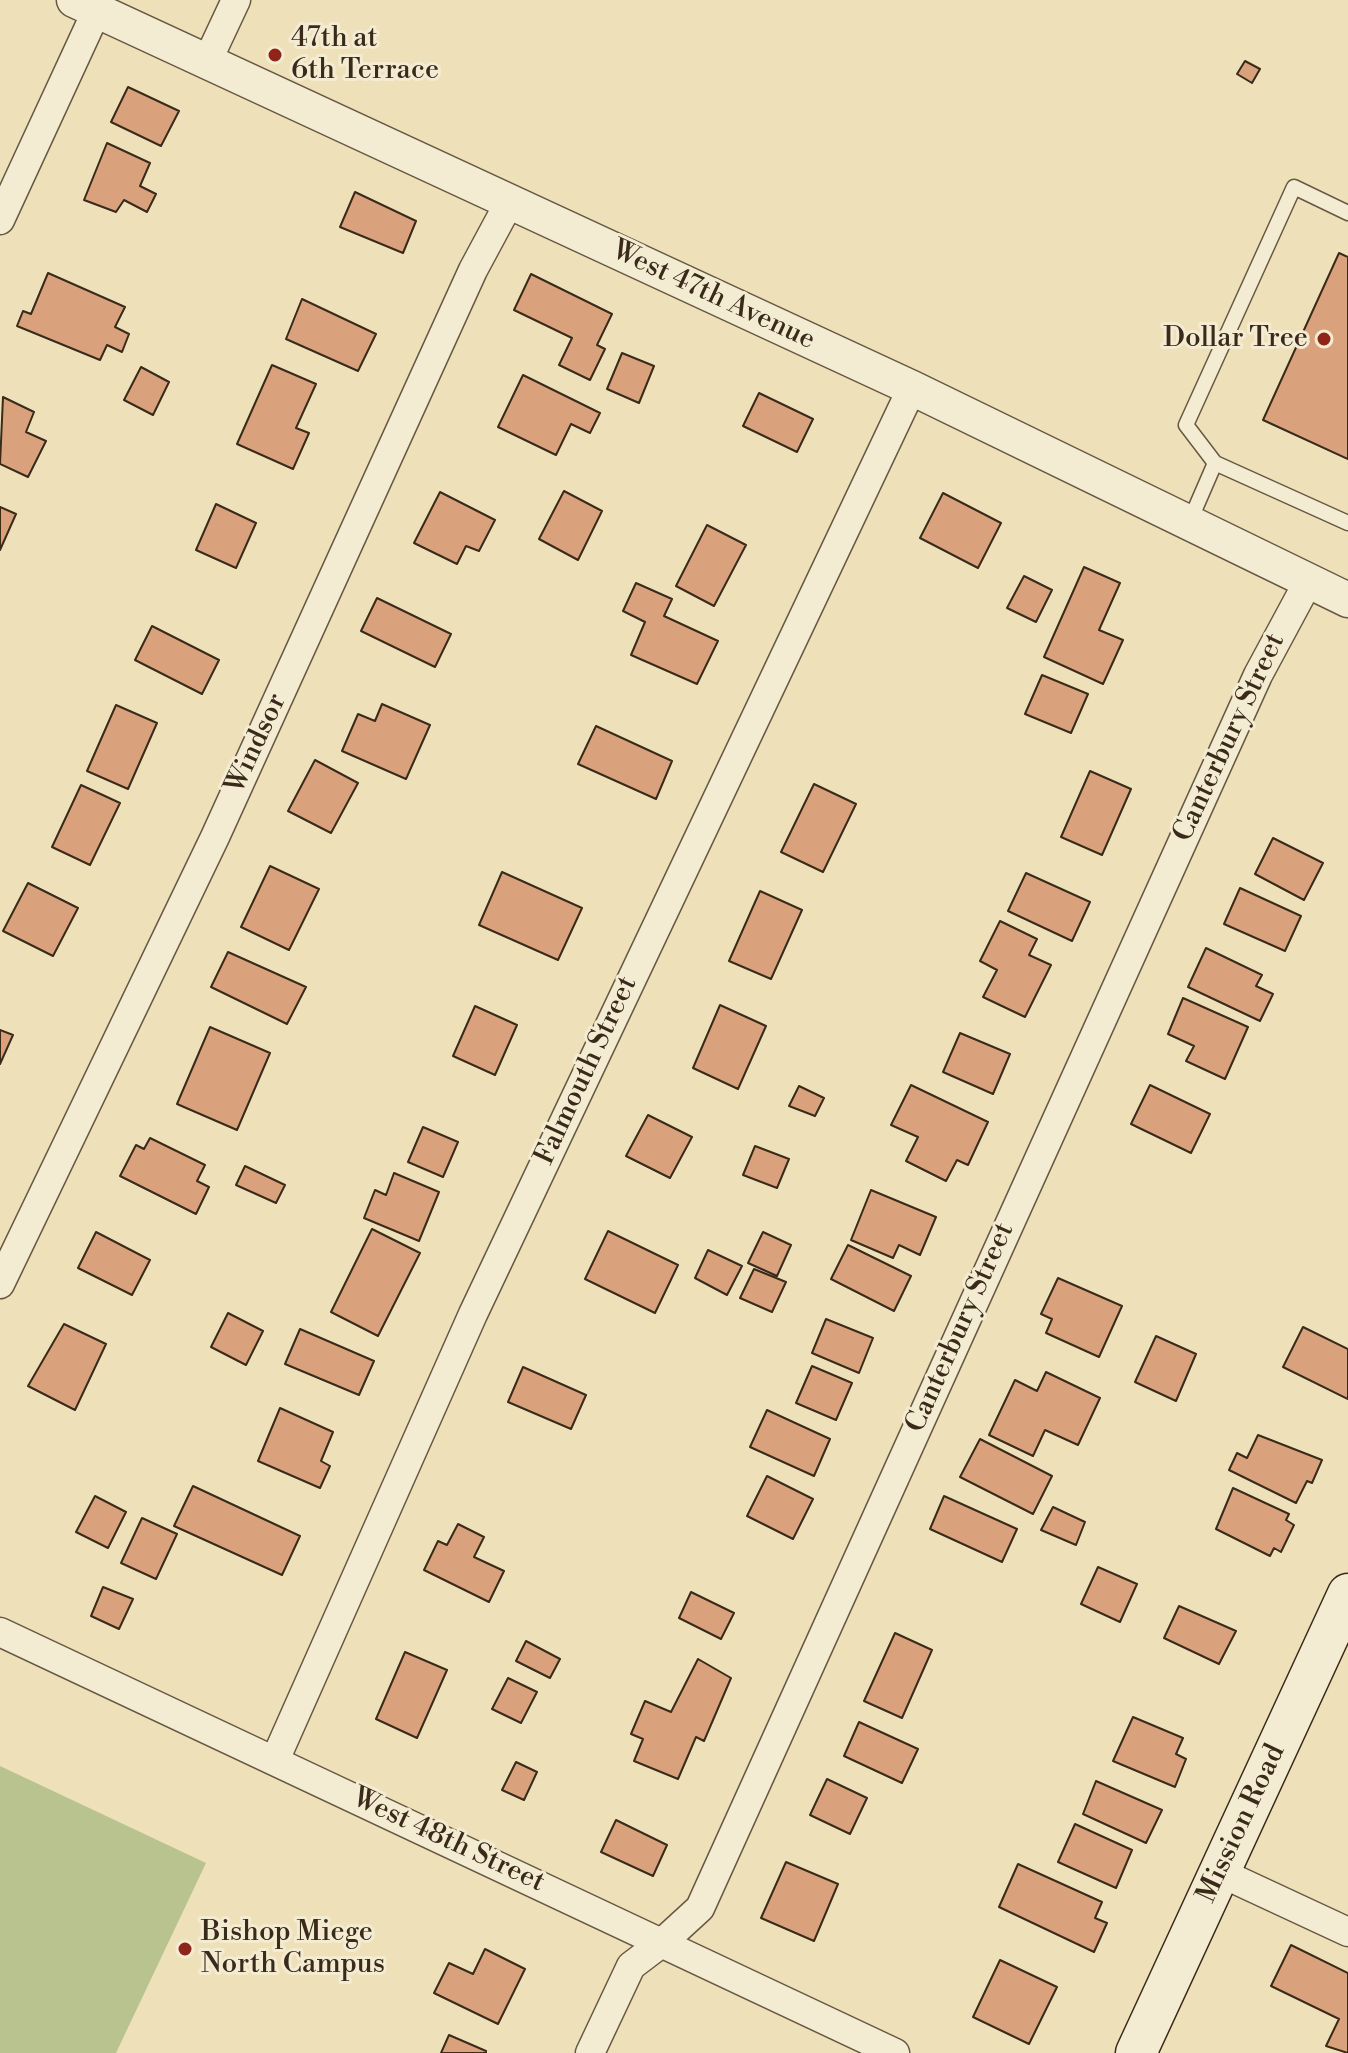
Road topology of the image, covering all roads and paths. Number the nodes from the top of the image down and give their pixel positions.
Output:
1 (236, 0) edge
2 (86, 5) edge
3 (206, 64) junction
4 (509, 203) junction
5 (1348, 213) edge
6 (0, 220) edge
7 (912, 388) junction
8 (1215, 463) junction
9 (1348, 523) edge
10 (1189, 524) junction
11 (1308, 582) junction
12 (1348, 600) edge
13 (0, 1284) edge
14 (1348, 1594) edge
15 (0, 1632) edge
16 (275, 1760) junction
17 (1219, 1872) junction
18 (1348, 1932) edge
19 (664, 1941) junction
20 (590, 2053) edge
21 (895, 2053) edge
22 (1136, 2053) edge

1 - 3 street
2 - 3 street, West 47th Avenue
2 - 6 street
3 - 4 street, West 47th Avenue
4 - 7 street, West 47th Avenue
4 - 13 street, Windsor
5 - 8 lane
7 - 10 street, West 47th Avenue
7 - 16 street, Falmouth Street
8 - 9 lane
8 - 10 lane
10 - 11 street, West 47th Avenue
11 - 12 street, West 47th Avenue
11 - 19 street, Canterbury Street
14 - 17 main road, Mission Road
15 - 16 street, West 48th Street
16 - 19 street, West 48th Street
17 - 18 street
17 - 22 main road, Mission Road
19 - 20 street, Canterbury Street
19 - 21 street, West 48th Street

